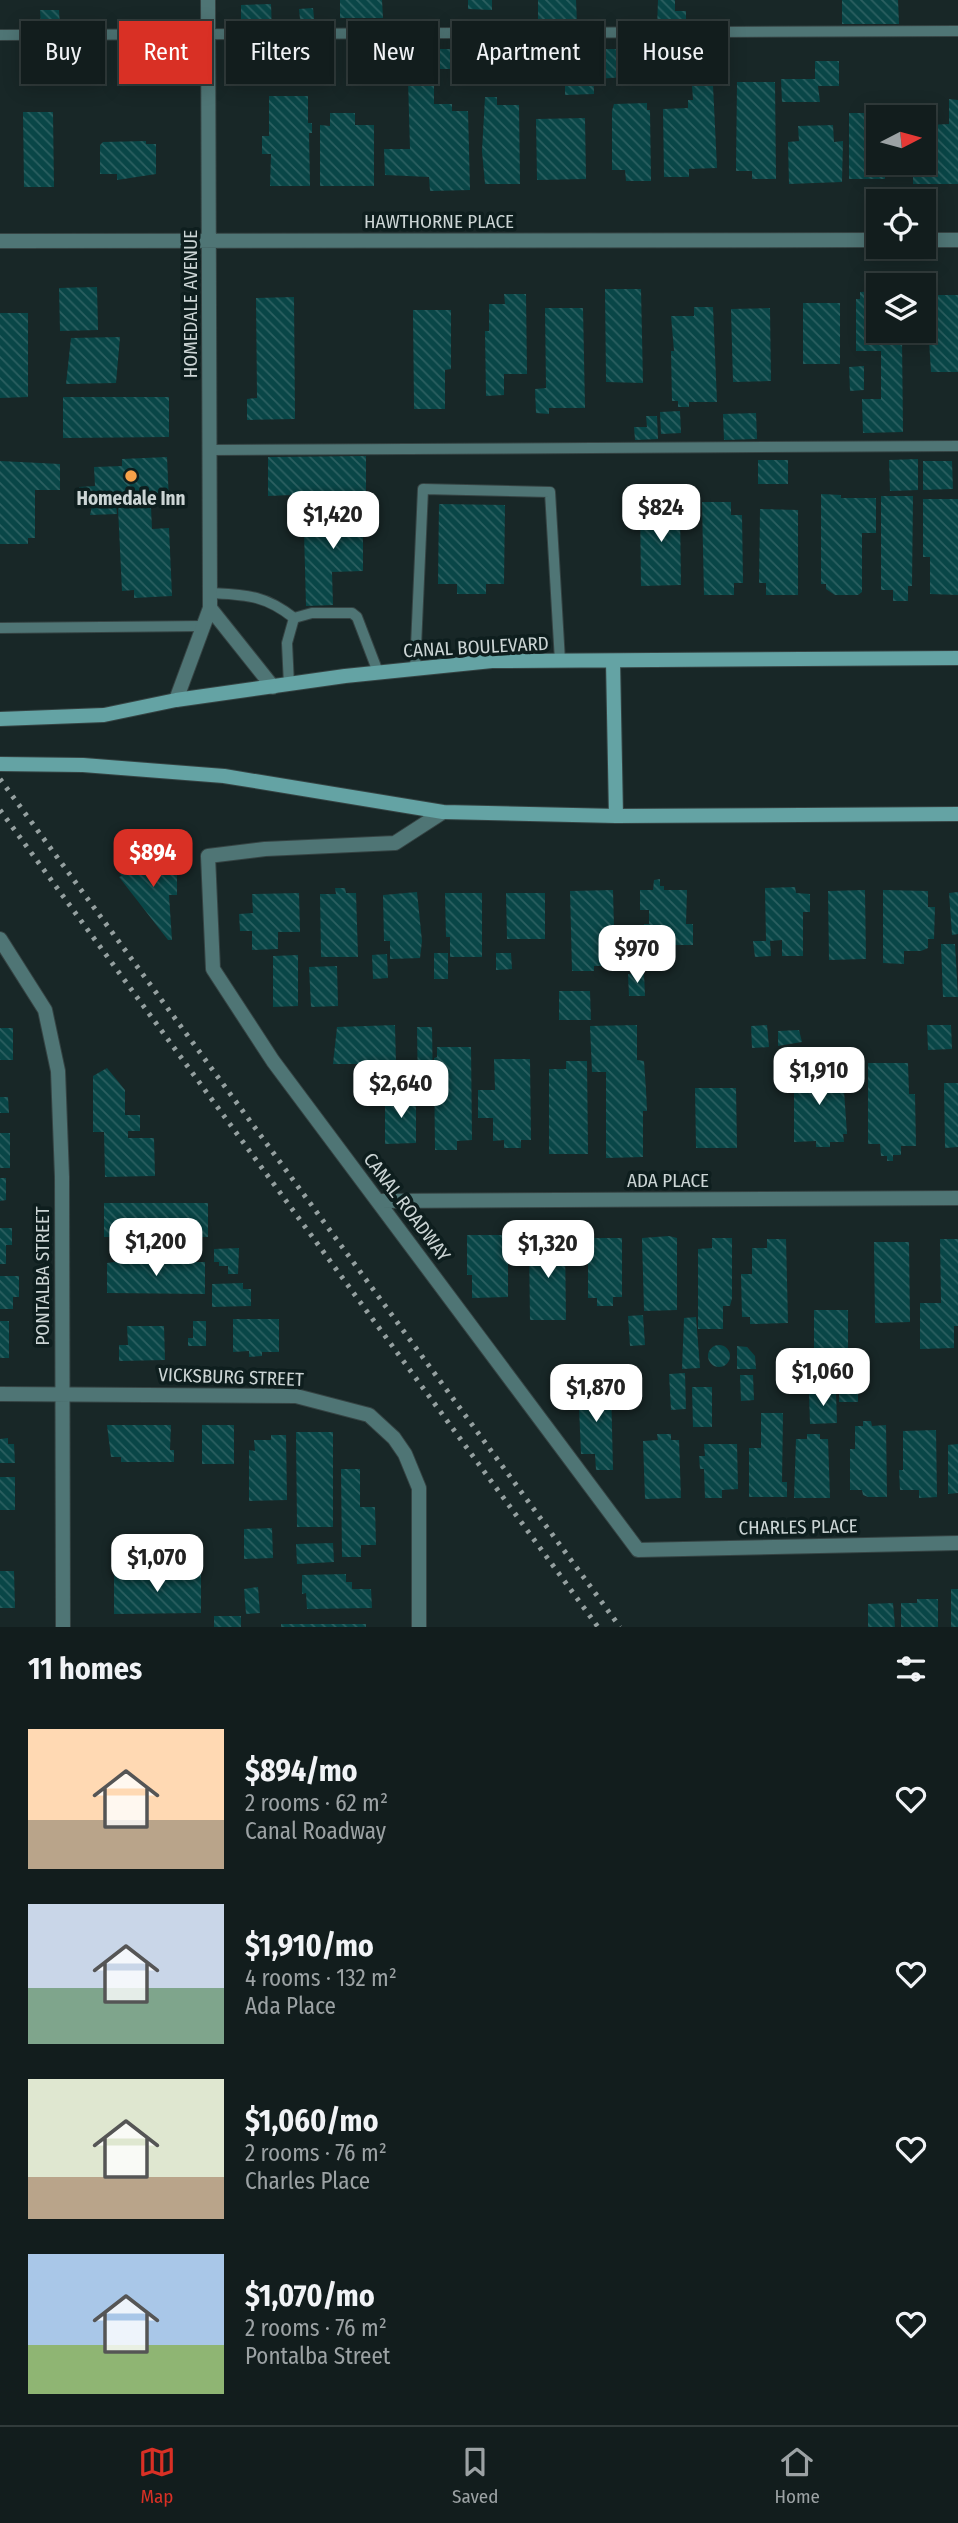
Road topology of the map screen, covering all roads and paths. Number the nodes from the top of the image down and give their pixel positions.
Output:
1 (208, 0) edge
2 (209, 21) edge
3 (958, 31) edge
4 (0, 35) edge
5 (119, 36) edge
6 (212, 36) edge
7 (209, 84) edge
8 (208, 240) junction
9 (866, 240) edge
10 (936, 240) edge
11 (958, 240) edge
12 (0, 242) edge
13 (958, 446) edge
14 (210, 450) junction
15 (211, 600) junction
16 (294, 618) junction
17 (204, 626) junction
18 (0, 628) edge
19 (958, 658) edge
20 (560, 661) junction
21 (613, 661) junction
22 (415, 669) junction
23 (378, 672) junction
24 (289, 685) junction
25 (273, 687) junction
26 (176, 700) junction
27 (0, 719) edge
28 (0, 764) edge
29 (443, 812) junction
30 (958, 814) edge
31 (616, 816) junction
32 (0, 939) edge
33 (958, 1198) edge
34 (378, 1201) junction
35 (0, 1394) edge
36 (61, 1394) junction
37 (958, 1544) edge
38 (638, 1549) joint
39 (63, 1627) edge
40 (419, 1627) edge

1 - 2 street, HOMEDALE AVENUE
3 - 6 lane
4 - 5 lane
7 - 8 street, HOMEDALE AVENUE
8 - 9 street, HAWTHORNE PLACE
8 - 12 street, HAWTHORNE PLACE
8 - 14 street, HOMEDALE AVENUE
10 - 11 street
13 - 14 lane
14 - 15 street, HOMEDALE AVENUE
15 - 16 lane
15 - 17 street, HOMEDALE AVENUE
15 - 25 street
16 - 23 lane
16 - 24 lane
17 - 18 lane
17 - 26 street, HOMEDALE AVENUE
19 - 21 main road, CANAL BOULEVARD
20 - 21 main road, CANAL BOULEVARD
20 - 22 main road, CANAL BOULEVARD
20 - 22 lane
21 - 31 main road
22 - 23 main road, CANAL BOULEVARD
23 - 24 main road, CANAL BOULEVARD
24 - 25 main road, CANAL BOULEVARD
25 - 26 main road, CANAL BOULEVARD
26 - 27 main road, CANAL BOULEVARD
28 - 29 main road
29 - 31 main road
29 - 34 street, CANAL ROADWAY
30 - 31 main road
32 - 36 street, PONTALBA STREET
33 - 34 street, ADA PLACE
34 - 38 street, CANAL ROADWAY
35 - 36 street, VICKSBURG STREET
36 - 39 street, PONTALBA STREET
36 - 40 street, VICKSBURG STREET
37 - 38 street, CHARLES PLACE

